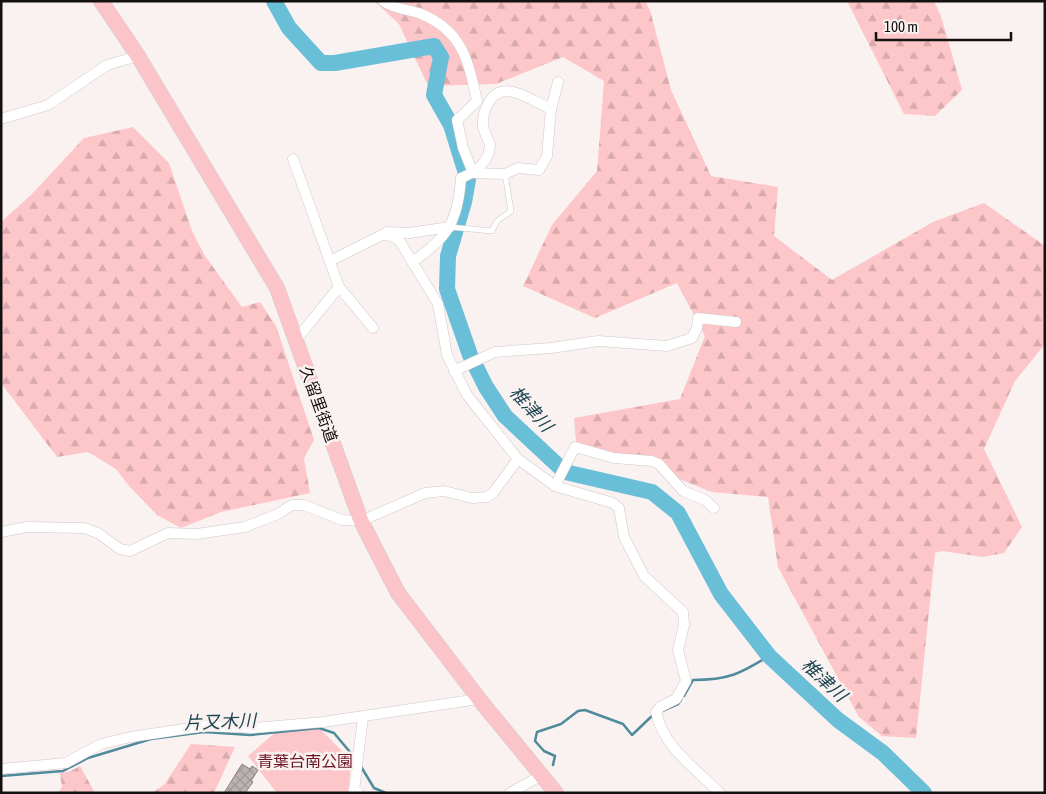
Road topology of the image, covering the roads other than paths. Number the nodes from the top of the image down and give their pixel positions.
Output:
1 (101, 1) edge
2 (382, 1) edge
3 (138, 56) junction
4 (558, 82) dead end
5 (552, 109) junction
6 (1, 119) edge
7 (293, 159) dead end
8 (473, 173) junction
9 (505, 174) junction
10 (450, 227) junction
11 (382, 235) junction
12 (330, 261) junction
13 (412, 262) junction
14 (339, 287) junction
15 (736, 322) dead end
16 (373, 328) dead end
17 (296, 340) junction
18 (454, 371) junction
19 (518, 459) junction
20 (555, 486) junction
21 (714, 508) dead end
22 (361, 521) junction
23 (1, 532) edge
24 (479, 699) junction
25 (363, 717) junction
26 (1, 769) edge
27 (542, 775) junction
28 (356, 792) edge
29 (510, 793) edge
30 (556, 793) edge
31 (720, 793) edge

1 - 3 main road, 久留里街道
2 - 8 street
3 - 6 street
3 - 17 main road, 久留里街道
4 - 5 street
5 - 8 street
5 - 9 street
7 - 12 street
8 - 9 street
8 - 10 street
9 - 10 lane
10 - 11 street
10 - 13 street
11 - 12 street
11 - 13 street
12 - 14 street
13 - 18 street
14 - 16 street
14 - 17 street
15 - 18 street
17 - 22 main road, 久留里街道
18 - 19 street
19 - 20 street
19 - 22 street
20 - 21 street
20 - 31 street
22 - 23 street
22 - 24 main road, 久留里街道
24 - 25 street
24 - 27 main road, 久留里街道
25 - 26 street
25 - 28 street
27 - 29 street
27 - 30 main road, 久留里街道

